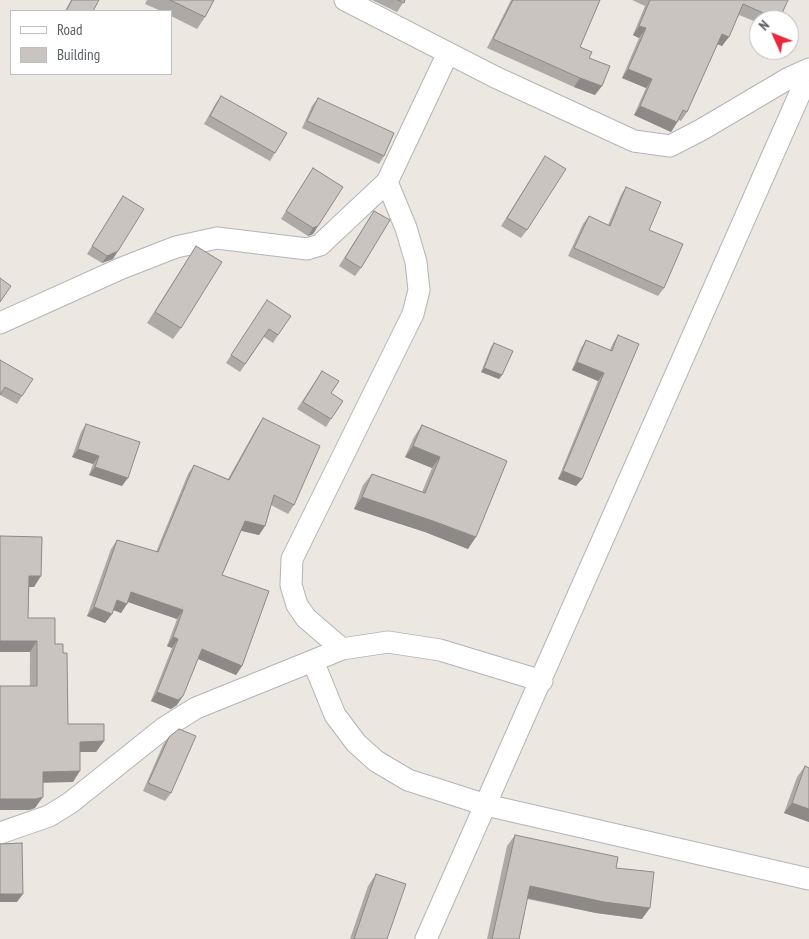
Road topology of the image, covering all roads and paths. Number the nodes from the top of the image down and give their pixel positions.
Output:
1 (345, 0) edge
2 (448, 53) junction
3 (809, 71) edge
4 (387, 182) junction
5 (0, 324) edge
6 (342, 649) junction
7 (313, 661) junction
8 (542, 681) junction
9 (486, 805) junction
10 (0, 833) edge
11 (809, 879) edge
12 (426, 939) edge

1 - 2 street
2 - 3 street
2 - 4 street
3 - 8 street
4 - 5 street
4 - 6 street
6 - 7 street
6 - 8 street
7 - 9 street
7 - 10 street
8 - 9 street
9 - 11 street
9 - 12 street

